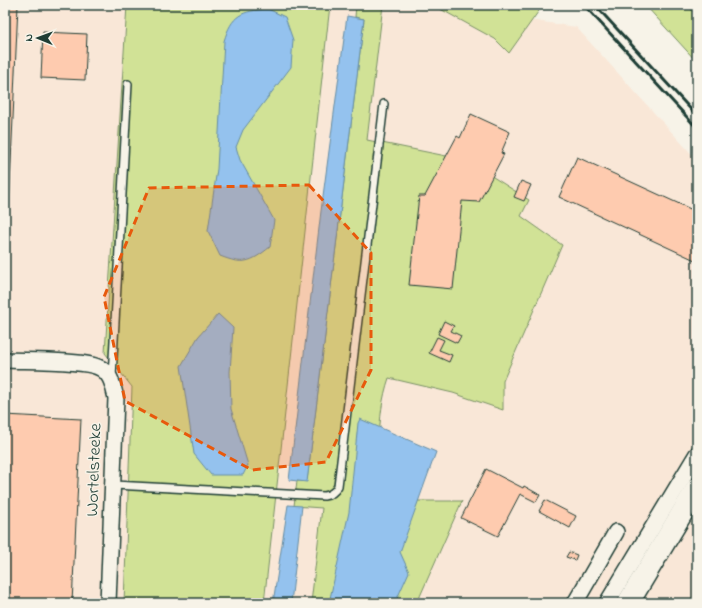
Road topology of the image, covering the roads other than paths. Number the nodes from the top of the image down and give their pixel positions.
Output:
1 (128, 84) dead end
2 (384, 104) dead end
3 (5, 360) edge
4 (112, 379) junction
5 (697, 454) edge
6 (114, 485) junction
7 (697, 488) edge
8 (616, 532) dead end
9 (108, 603) edge
10 (575, 603) edge
11 (607, 603) edge
12 (628, 603) edge

1 - 4 lane
2 - 6 lane
3 - 4 street
4 - 6 street, Wortelsteeke
5 - 11 street
6 - 9 street, Wortelsteeke
7 - 12 street
8 - 10 street

